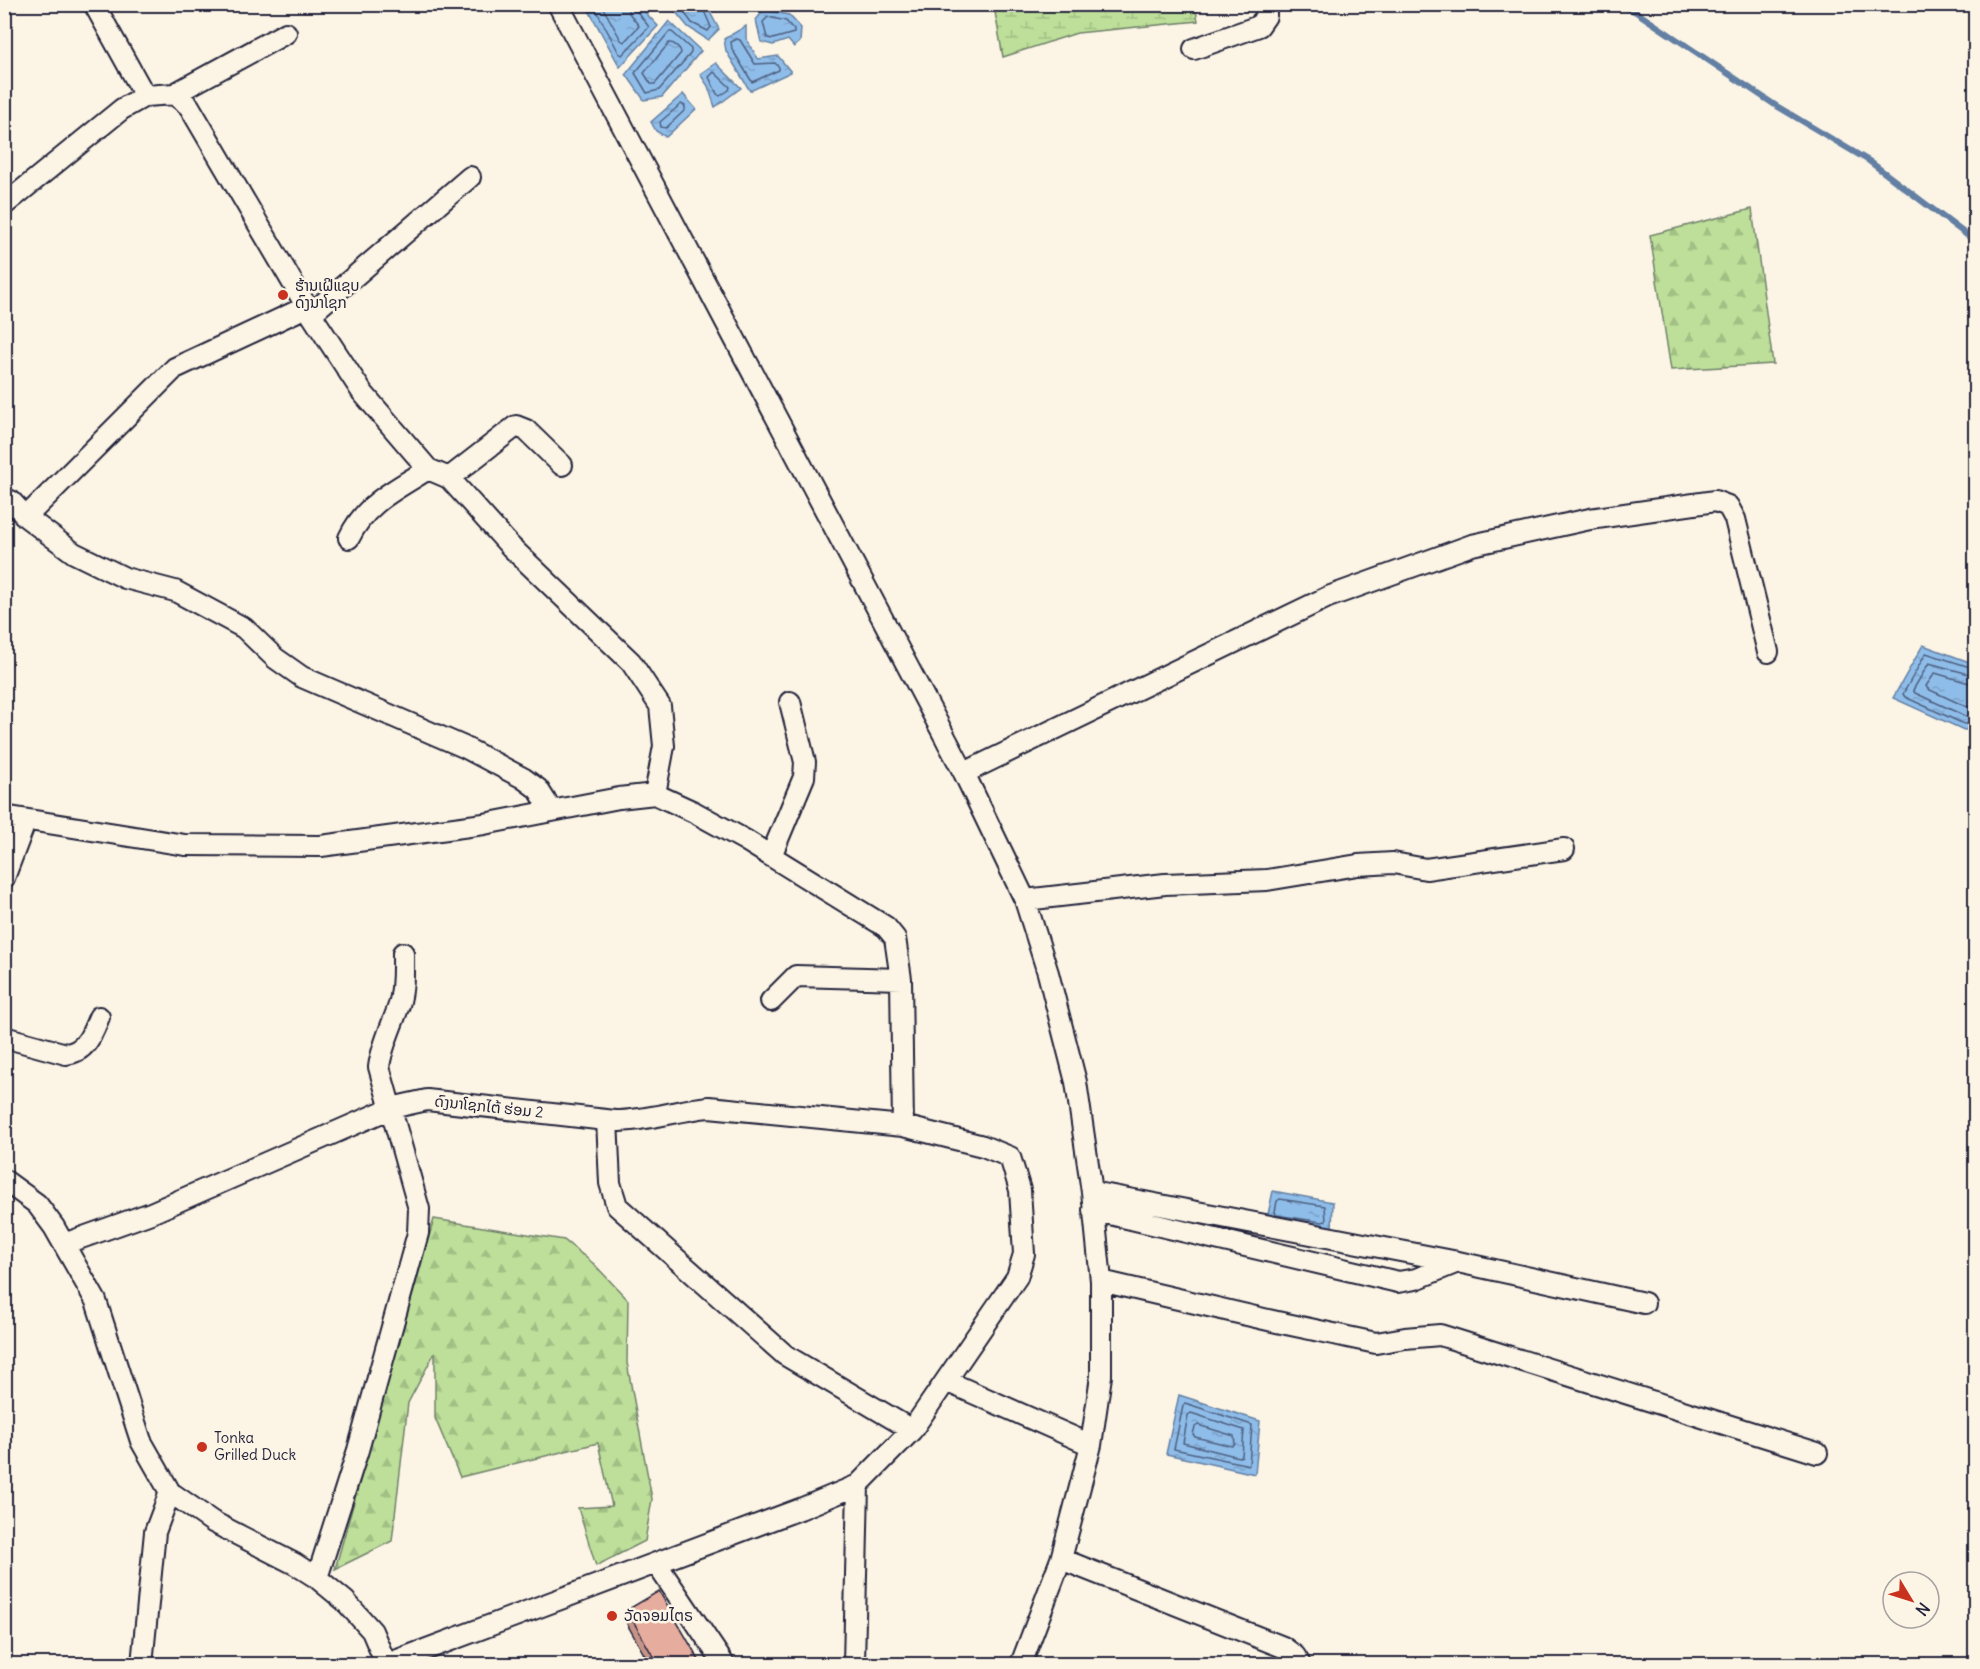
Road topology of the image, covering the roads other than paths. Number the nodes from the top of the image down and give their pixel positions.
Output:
1 (94, 4) edge
2 (558, 4) edge
3 (1266, 4) edge
4 (286, 33) dead end
5 (1194, 49) dead end
6 (174, 94) junction
7 (145, 96) junction
8 (470, 177) dead end
9 (4, 205) edge
10 (309, 310) junction
11 (562, 465) dead end
12 (428, 469) junction
13 (449, 478) junction
14 (4, 499) edge
15 (26, 517) junction
16 (349, 538) dead end
17 (1768, 652) dead end
18 (790, 702) dead end
19 (964, 773) junction
20 (655, 794) junction
21 (552, 811) junction
22 (4, 816) edge
23 (26, 820) junction
24 (1564, 849) dead end
25 (771, 856) junction
26 (4, 879) edge
27 (1025, 900) junction
28 (403, 953) dead end
29 (902, 979) junction
30 (771, 1001) dead end
31 (99, 1017) dead end
32 (4, 1037) edge
33 (391, 1108) junction
34 (607, 1120) junction
35 (903, 1126) junction
36 (4, 1180) edge
37 (1093, 1201) junction
38 (64, 1244) junction
39 (1458, 1262) junction
40 (1101, 1281) junction
41 (1644, 1303) dead end
42 (946, 1381) junction
43 (912, 1430) junction
44 (1092, 1445) junction
45 (1817, 1453) dead end
46 (858, 1485) junction
47 (170, 1492) junction
48 (1061, 1559) junction
49 (656, 1563) junction
50 (317, 1578) junction
51 (386, 1664) edge
52 (142, 1665) edge
53 (724, 1665) edge
54 (854, 1665) edge
55 (1021, 1665) edge
56 (1300, 1665) edge

1 - 7 street
2 - 19 street
3 - 5 street
4 - 6 street
6 - 7 street
6 - 10 street
7 - 9 street
8 - 10 street
10 - 12 street
10 - 15 street
11 - 13 street
12 - 13 street
12 - 16 street
13 - 20 street
14 - 15 street
15 - 21 street
17 - 19 street
18 - 25 street
19 - 27 street
20 - 21 street
20 - 25 street
21 - 23 street
22 - 23 street
23 - 26 street
24 - 27 street
25 - 29 street
27 - 37 street
28 - 33 street
29 - 30 street
29 - 35 street
31 - 32 street
33 - 34 street, ດົງນາໂຊກໄຕ້ ຮ່ອມ 2
33 - 38 street, ດົງນາໂຊກໄຕ້ ຮ່ອມ 2
33 - 50 street
34 - 35 street, ດົງນາໂຊກໄຕ້ ຮ່ອມ 2
34 - 43 street
35 - 42 street, ດົງນາໂຊກໄຕ້ ຮ່ອມ 2
36 - 38 street
37 - 39 street
37 - 39 street
37 - 40 street
38 - 47 street
39 - 41 street
40 - 44 street
40 - 45 street
42 - 43 street
42 - 44 street
43 - 46 street
44 - 48 street
46 - 49 street
46 - 54 street
47 - 50 street
47 - 52 street
48 - 55 street
48 - 56 street
49 - 51 street
49 - 53 street
50 - 51 street

